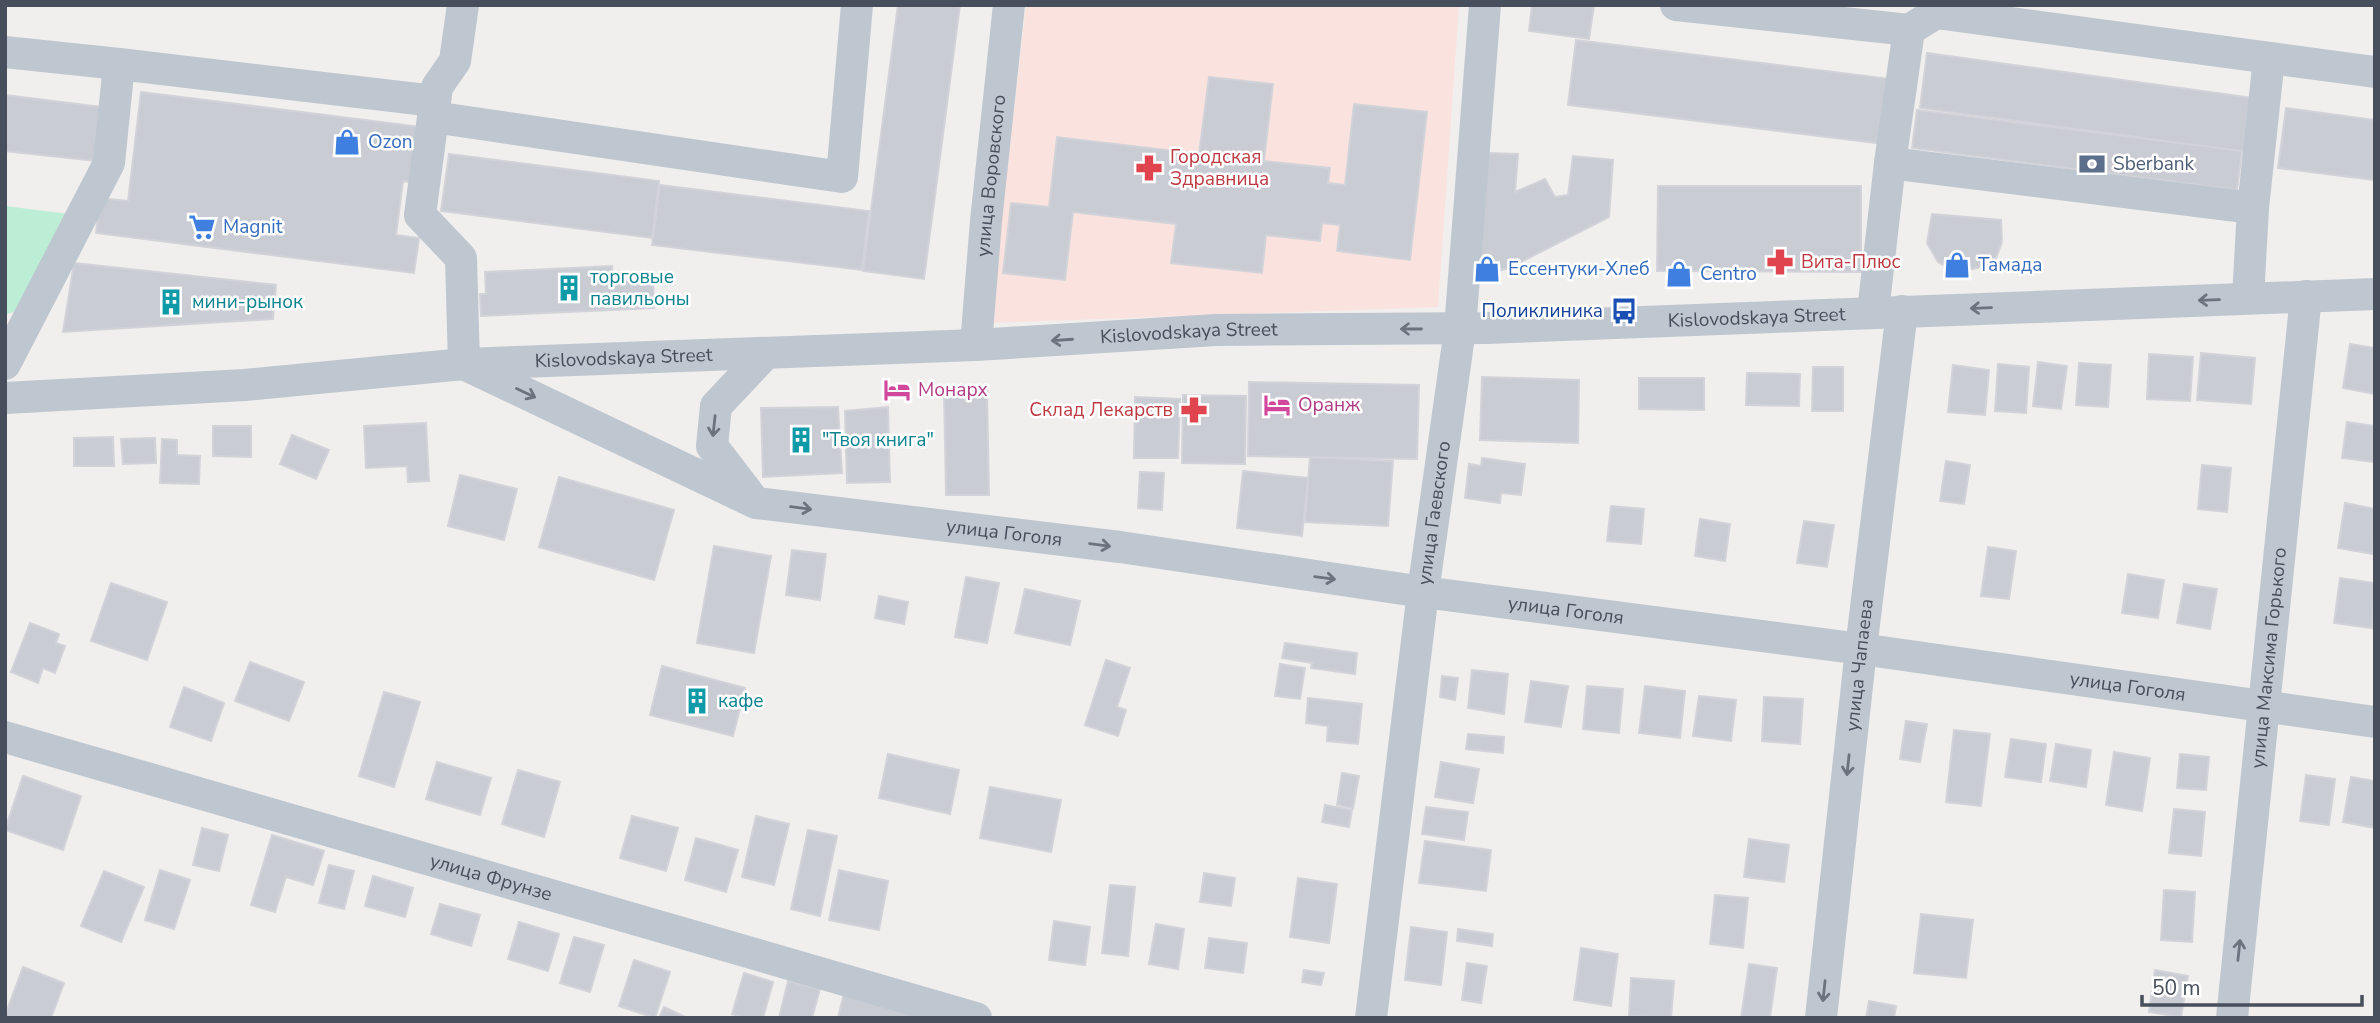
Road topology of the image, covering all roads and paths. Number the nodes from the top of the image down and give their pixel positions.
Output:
1 (463, 5) edge
2 (857, 5) edge
3 (1009, 5) edge
4 (1485, 5) edge
5 (1676, 5) edge
6 (1909, 30) junction
7 (5, 52) edge
8 (2269, 58) junction
9 (119, 64) junction
10 (2375, 72) edge
11 (434, 109) junction
12 (1890, 163) junction
13 (2253, 208) junction
14 (2375, 294) edge
15 (2305, 296) junction
16 (2249, 298) junction
17 (1888, 312) junction
18 (1460, 329) junction
19 (976, 345) junction
20 (766, 353) junction
21 (5, 364) edge
22 (464, 364) junction
23 (5, 398) edge
24 (755, 503) junction
25 (1423, 592) junction
26 (1861, 649) junction
27 (2264, 706) junction
28 (2375, 722) edge
29 (5, 737) edge
30 (976, 1018) edge
31 (1371, 1018) edge
32 (1821, 1018) edge
33 (2232, 1018) edge

1 - 11 street
2 - 11 street
3 - 19 street, улица Воровского
4 - 18 street, улица Гаевского
5 - 6 street
6 - 8 street
6 - 12 street, улица Чапаева
7 - 9 street
8 - 10 street
8 - 13 street
9 - 11 street
9 - 21 street
11 - 22 street
12 - 13 street
12 - 17 street, улица Чапаева
13 - 16 street
14 - 15 street, Kislovodskaya Street
15 - 16 street, Kislovodskaya Street
15 - 27 street, улица Максима Горького
16 -> 17 street, Kislovodskaya Street
17 - 18 street, Kislovodskaya Street
17 - 26 street, улица Чапаева
18 -> 19 street, Kislovodskaya Street
18 - 25 street, улица Гаевского
19 - 20 street, Kislovodskaya Street
20 - 22 street, Kislovodskaya Street
20 -> 24 street
22 - 23 street, Kislovodskaya Street
22 -> 24 street, улица Гоголя
24 -> 25 street, улица Гоголя
25 - 26 street, улица Гоголя
25 - 31 street, улица Гаевского
26 - 27 street, улица Гоголя
26 -> 32 street, улица Чапаева
27 - 28 street, улица Гоголя
33 -> 27 street, улица Максима Горького
29 - 30 street, улица Фрунзе

